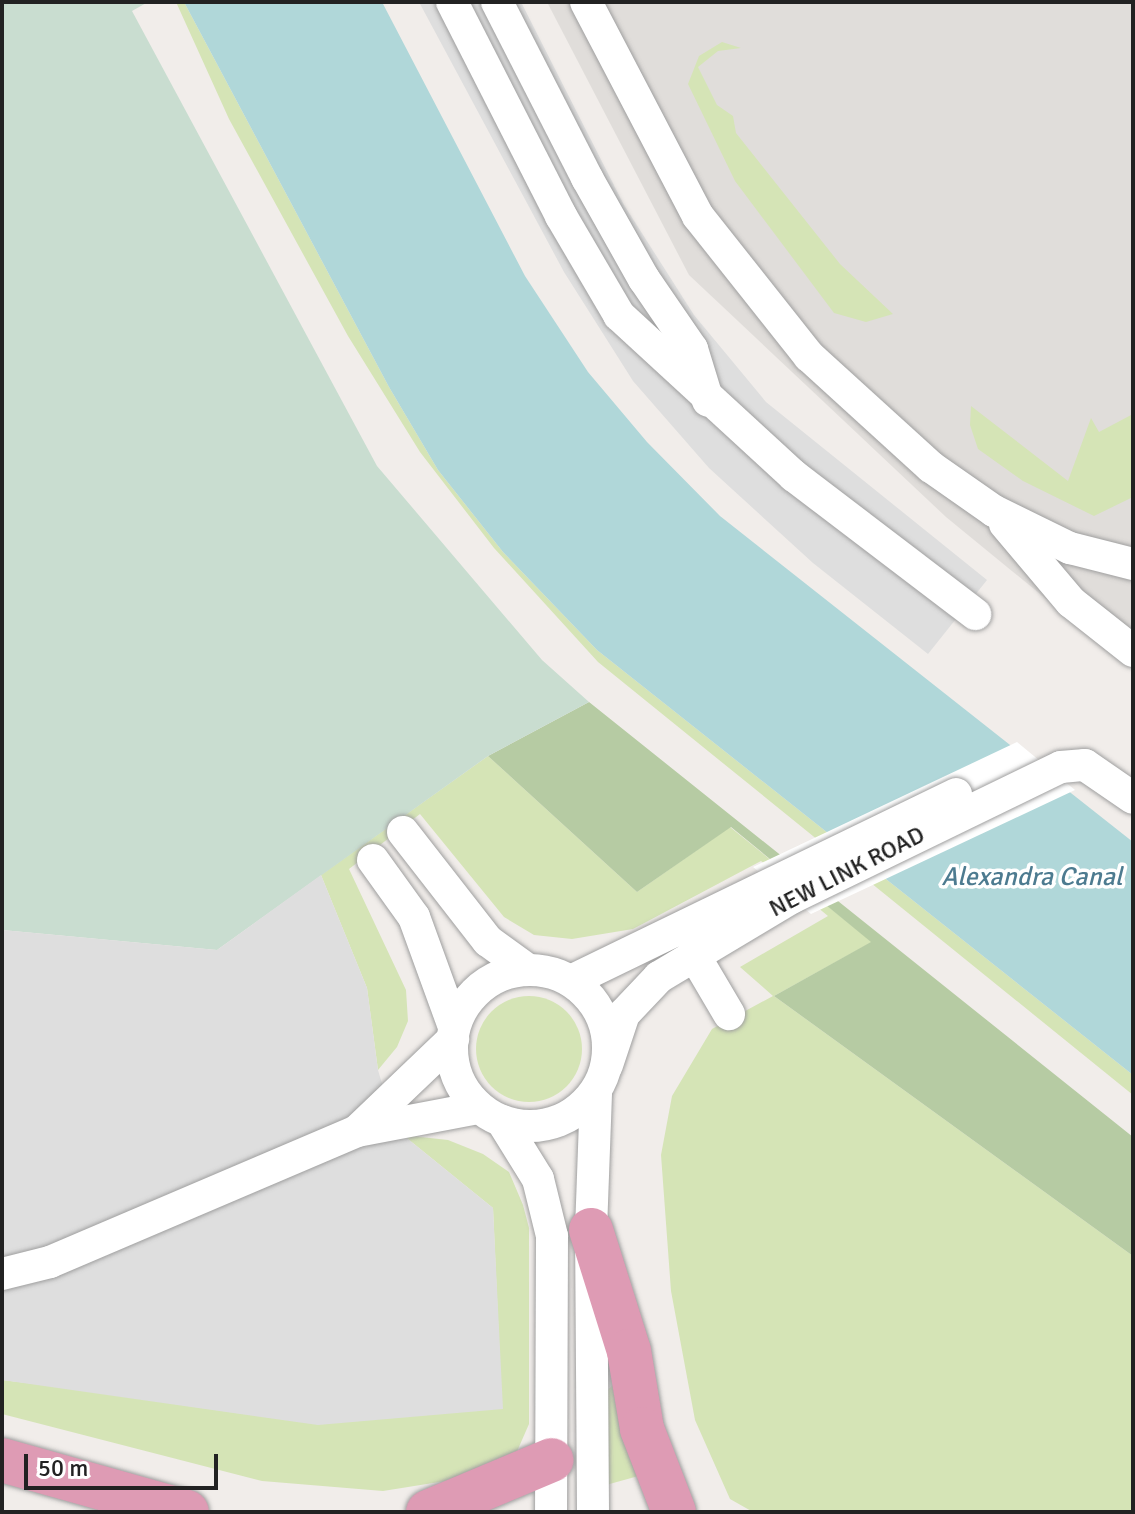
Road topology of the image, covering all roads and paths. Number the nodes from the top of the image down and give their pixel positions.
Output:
1 (452, 2) edge
2 (497, 2) edge
3 (586, 2) edge
4 (708, 401) junction
5 (994, 511) junction
6 (1133, 564) edge
7 (975, 614) dead end
8 (1133, 651) edge
9 (1044, 764) junction
10 (1133, 781) edge
11 (1133, 798) edge
12 (403, 832) dead end
13 (373, 860) dead end
14 (781, 889) junction
15 (693, 953) junction
16 (528, 970) junction
17 (571, 981) junction
18 (729, 1014) dead end
19 (453, 1033) junction
20 (601, 1078) junction
21 (390, 1112) junction
22 (490, 1114) junction
23 (591, 1230) junction
24 (2, 1274) edge
25 (2, 1460) edge
26 (552, 1460) junction
27 (187, 1512) edge
28 (428, 1512) edge
29 (551, 1512) edge
30 (593, 1512) edge
31 (674, 1512) edge

1 - 4 street
2 - 4 street
3 - 5 street
4 - 7 street
5 - 6 street
5 - 8 street
9 - 10 street, NEW LINK ROAD
9 - 11 street, NEW LINK ROAD
9 - 14 street, NEW LINK ROAD
12 - 16 street
13 - 19 street
14 - 15 street, NEW LINK ROAD
14 - 17 street, NEW LINK ROAD
15 - 18 street
15 - 20 street, NEW LINK ROAD
16 - 17 street
16 - 19 street
17 - 20 street, NEW LINK ROAD
19 - 21 street
19 - 22 street
20 - 22 street
20 - 23 street, NEW LINK ROAD
21 - 22 street
21 - 24 street
22 - 26 street
23 - 30 street, NEW LINK ROAD
23 - 31 highway
25 - 27 highway
26 - 28 highway
26 - 29 street

